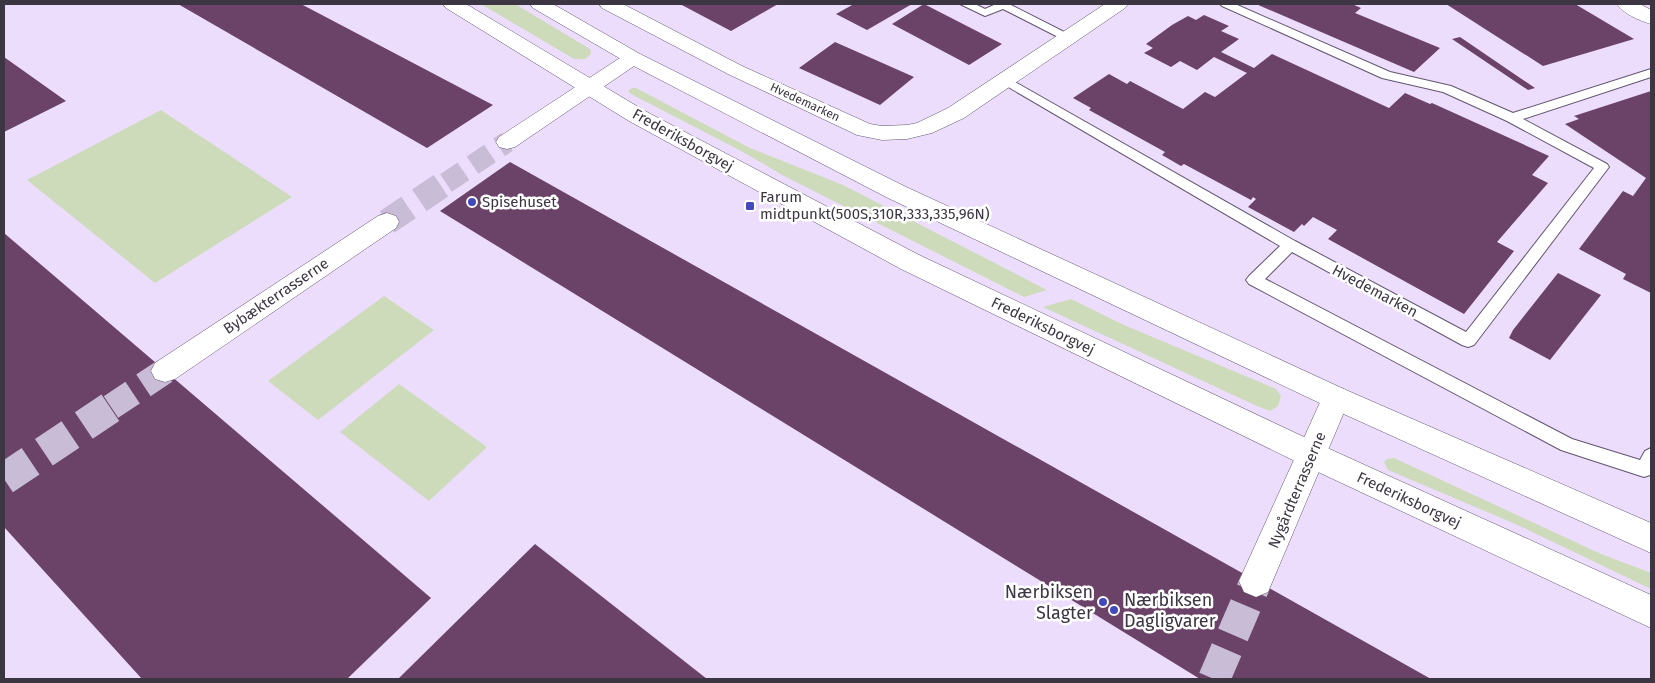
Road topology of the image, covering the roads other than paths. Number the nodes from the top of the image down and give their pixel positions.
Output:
1 (453, 4) edge
2 (540, 4) edge
3 (609, 4) edge
4 (966, 4) edge
5 (1118, 4) edge
6 (1226, 4) edge
7 (1626, 4) edge
8 (1651, 18) edge
9 (1068, 37) junction
10 (633, 58) junction
11 (1651, 73) edge
12 (1004, 81) junction
13 (590, 86) junction
14 (1512, 118) junction
15 (507, 142) tunnel mouth
16 (387, 222) tunnel mouth
17 (1290, 245) junction
18 (165, 370) tunnel mouth
19 (1336, 398) junction
20 (1312, 455) junction
21 (1651, 456) edge
22 (1651, 538) edge
23 (1256, 581) tunnel mouth
24 (1651, 612) edge

1 - 13 street, Frederiksborgvej
2 - 10 street
3 - 12 street, Hvedemarken
4 - 9 lane
5 - 9 street, Hvedemarken
6 - 14 lane, Hvedemarken
7 - 8 street
9 - 12 street, Hvedemarken
10 - 13 street
10 - 19 street
11 - 14 lane
12 - 17 lane, Hvedemarken
13 - 15 street
13 - 20 street, Frederiksborgvej
14 - 17 lane, Hvedemarken
16 - 18 street, Bybækterrasserne
17 - 21 lane
19 - 20 street, Nygårdterrasserne
19 - 22 street
20 - 23 street, Nygårdterrasserne
20 - 24 street, Frederiksborgvej

